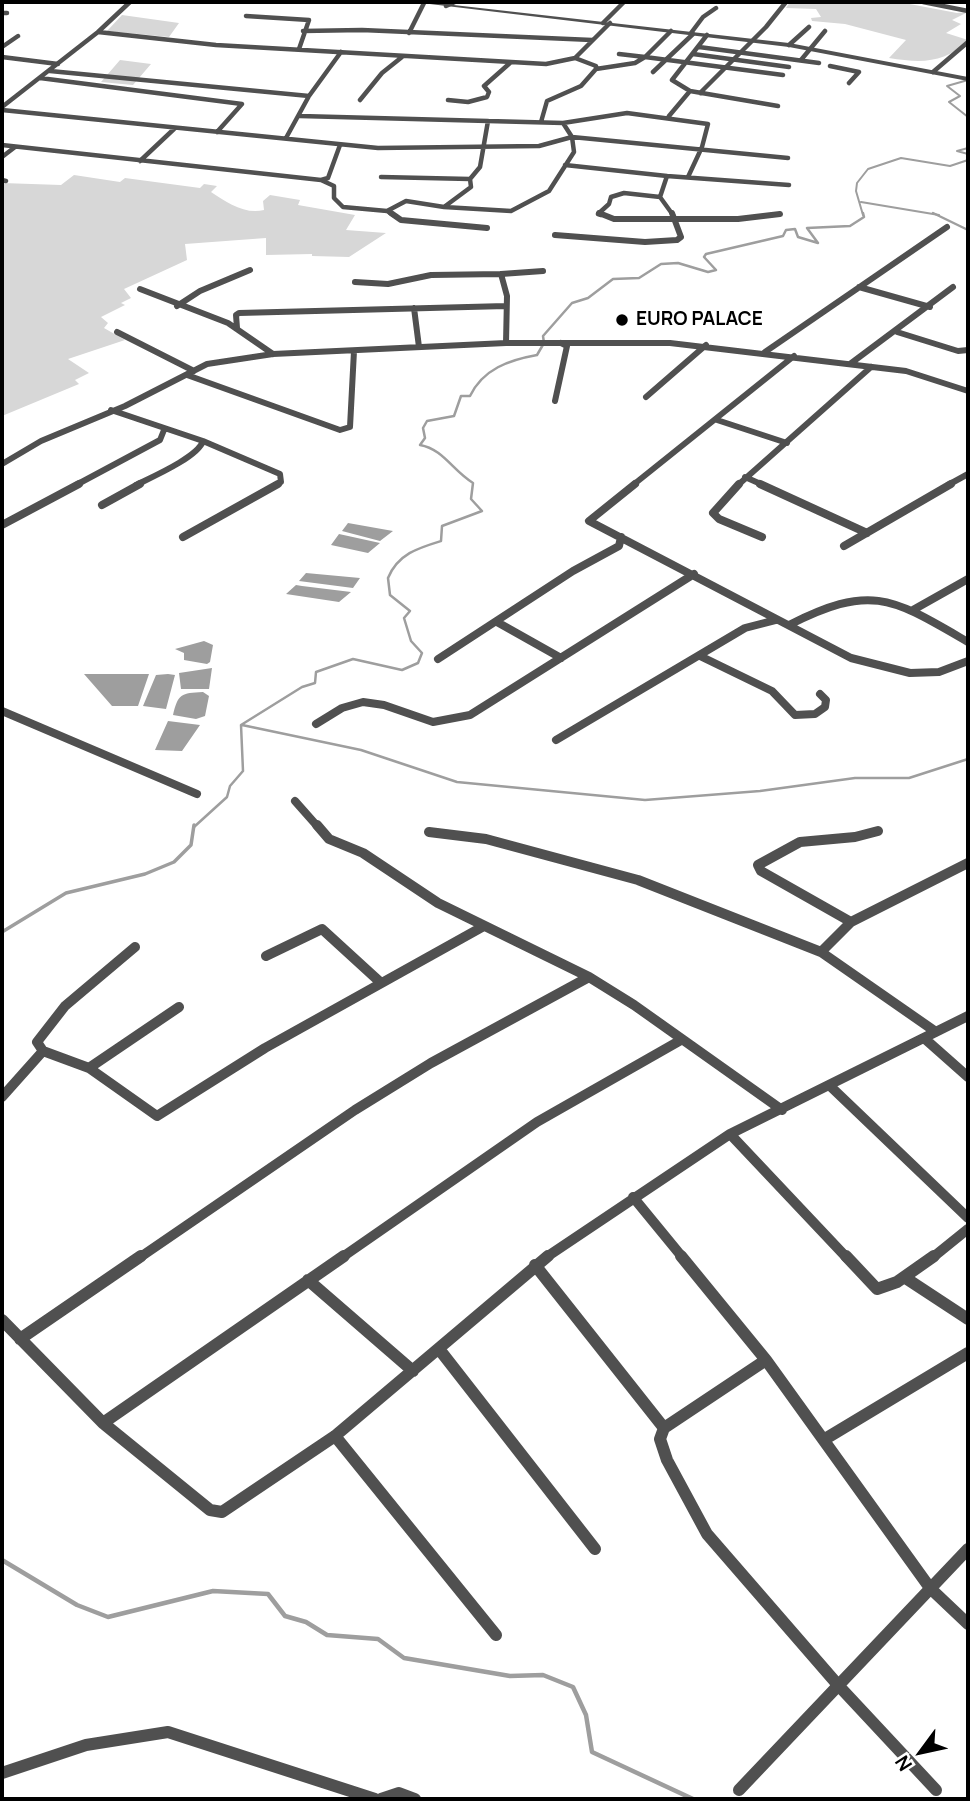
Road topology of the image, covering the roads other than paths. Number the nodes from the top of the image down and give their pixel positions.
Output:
1 (130, 2) edge
2 (416, 2) edge
3 (455, 2) edge
4 (624, 2) edge
5 (786, 2) edge
6 (923, 2) edge
7 (424, 3) edge
8 (446, 6) junction
9 (716, 8) dead end
10 (967, 10) edge
11 (246, 16) dead end
12 (606, 23) junction
13 (809, 27) dead end
14 (303, 31) junction
15 (671, 31) junction
16 (825, 31) dead end
17 (97, 32) junction
18 (409, 33) junction
19 (692, 34) junction
20 (707, 35) junction
21 (18, 36) dead end
22 (592, 40) junction
23 (752, 40) junction
24 (968, 42) edge
25 (724, 44) dead end
26 (791, 45) junction
27 (2, 47) edge
28 (699, 47) junction
29 (770, 47) dead end
30 (810, 48) junction
31 (299, 49) junction
32 (718, 49) junction
33 (341, 52) junction
34 (740, 52) junction
35 (619, 54) dead end
36 (693, 54) junction
37 (763, 55) junction
38 (851, 55) junction
39 (2, 57) edge
40 (402, 57) junction
41 (645, 57) junction
42 (712, 57) junction
43 (780, 57) junction
44 (575, 58) junction
45 (666, 60) junction
46 (733, 60) junction
47 (801, 60) junction
48 (685, 62) junction
49 (510, 63) junction
50 (756, 63) junction
51 (819, 63) dead end
52 (58, 64) junction
53 (705, 64) junction
54 (830, 65) dead end
55 (727, 67) junction
56 (789, 67) dead end
57 (841, 68) junction
58 (597, 69) junction
59 (749, 70) junction
60 (50, 71) junction
61 (653, 72) dead end
62 (933, 72) junction
63 (769, 73) junction
64 (783, 75) dead end
65 (40, 78) junction
66 (968, 79) edge
67 (762, 81) dead end
68 (849, 83) dead end
69 (690, 91) junction
70 (701, 93) junction
71 (309, 96) junction
72 (360, 100) dead end
73 (448, 100) dead end
74 (778, 106) dead end
75 (2, 109) edge
76 (300, 116) junction
77 (669, 116) junction
78 (488, 121) junction
79 (541, 122) junction
80 (563, 123) junction
81 (174, 129) junction
82 (217, 132) junction
83 (572, 137) junction
84 (286, 138) junction
85 (2, 145) edge
86 (340, 145) junction
87 (15, 146) junction
88 (702, 147) junction
89 (483, 149) junction
90 (2, 157) edge
91 (789, 158) dead end
92 (140, 161) junction
93 (565, 165) junction
94 (667, 176) junction
95 (382, 177) dead end
96 (688, 177) junction
97 (470, 179) junction
98 (326, 180) junction
99 (789, 185) dead end
100 (660, 197) junction
101 (444, 207) junction
102 (387, 211) junction
103 (780, 214) dead end
104 (675, 217) junction
105 (947, 227) dead end
106 (487, 228) dead end
107 (555, 235) dead end
108 (250, 270) dead end
109 (543, 271) dead end
110 (501, 274) junction
111 (355, 282) dead end
112 (859, 287) junction
113 (953, 287) dead end
114 (140, 289) dead end
115 (177, 306) junction
116 (506, 306) junction
117 (930, 307) junction
118 (414, 308) junction
119 (237, 328) junction
120 (117, 332) dead end
121 (897, 332) junction
122 (559, 342) junction
123 (506, 343) junction
124 (706, 345) junction
125 (419, 347) junction
126 (968, 350) edge
127 (354, 351) junction
128 (765, 352) junction
129 (273, 354) junction
130 (794, 356) junction
131 (850, 364) junction
132 (871, 367) junction
133 (191, 373) junction
134 (968, 391) edge
135 (646, 397) dead end
136 (555, 401) dead end
137 (111, 410) junction
138 (717, 420) junction
139 (164, 430) junction
140 (202, 441) junction
141 (786, 443) junction
142 (2, 464) edge
143 (968, 474) edge
144 (745, 477) junction
145 (102, 505) dead end
146 (2, 525) edge
147 (867, 533) junction
148 (183, 537) dead end
149 (762, 537) dead end
150 (620, 541) junction
151 (844, 546) dead end
152 (694, 574) junction
153 (968, 579) edge
154 (913, 610) junction
155 (776, 620) junction
156 (496, 622) junction
157 (789, 625) junction
158 (968, 642) edge
159 (700, 656) junction
160 (561, 658) junction
161 (438, 659) dead end
162 (968, 661) edge
163 (820, 694) dead end
164 (2, 711) edge
165 (316, 724) dead end
166 (556, 740) dead end
167 (197, 794) dead end
168 (295, 801) dead end
169 (878, 831) dead end
170 (429, 832) dead end
171 (968, 863) edge
172 (851, 922) junction
173 (484, 926) junction
174 (135, 947) dead end
175 (821, 952) junction
176 (266, 956) dead end
177 (589, 977) junction
178 (380, 982) junction
179 (179, 1007) dead end
180 (968, 1016) edge
181 (936, 1032) junction
182 (924, 1038) junction
183 (681, 1040) junction
184 (43, 1051) junction
185 (89, 1068) junction
186 (968, 1077) edge
187 (829, 1085) junction
188 (2, 1097) edge
189 (782, 1110) junction
190 (730, 1134) junction
191 (633, 1198) junction
192 (968, 1218) edge
193 (968, 1228) edge
194 (535, 1265) junction
195 (904, 1277) junction
196 (308, 1280) junction
197 (968, 1319) edge
198 (2, 1320) edge
199 (20, 1339) junction
200 (439, 1349) junction
201 (968, 1353) edge
202 (766, 1360) junction
203 (413, 1371) junction
204 (103, 1423) junction
205 (664, 1428) junction
206 (335, 1436) junction
207 (825, 1440) junction
208 (595, 1549) dead end
209 (968, 1549) edge
210 (930, 1588) junction
211 (968, 1624) edge
212 (496, 1636) dead end
213 (838, 1685) junction
214 (2, 1773) edge
215 (739, 1790) dead end
216 (936, 1790) dead end
217 (375, 1799) edge
218 (382, 1799) edge
219 (415, 1799) edge

1 - 17 street
2 - 7 street
3 - 8 street
4 - 12 street
5 - 23 street
6 - 10 street
7 - 8 street
7 - 18 street
8 - 12 street
9 - 19 street
11 - 14 street
12 - 15 street
12 - 22 street
13 - 26 street
14 - 18 street
14 - 31 street
15 - 19 street
15 - 41 street
16 - 30 street
17 - 31 street
17 - 52 street
18 - 22 street
19 - 20 street
19 - 45 street
20 - 23 street
20 - 28 street
21 - 27 street
22 - 44 street
23 - 26 street
23 - 34 street
24 - 62 street
25 - 32 street
26 - 30 street
26 - 43 street
28 - 32 street
28 - 36 street
29 - 37 street
30 - 38 street
30 - 47 street
31 - 33 street
32 - 34 street
32 - 42 street
33 - 40 street
33 - 71 street
34 - 37 street
34 - 46 street
35 - 41 street
36 - 42 street
36 - 48 street
37 - 43 street
37 - 50 street
38 - 57 street
38 - 62 street
39 - 52 street
40 - 49 street
40 - 72 street
41 - 45 street
41 - 58 street
42 - 46 street
42 - 53 street
43 - 47 street
44 - 49 street
44 - 58 street
45 - 48 street
45 - 61 street
46 - 50 street
46 - 55 street
47 - 51 street
48 - 53 street
48 - 69 street
49 - 73 street
50 - 56 street
50 - 59 street
52 - 60 street
53 - 55 street
54 - 57 street
55 - 59 street
55 - 70 street
57 - 68 street
58 - 79 street
59 - 63 street
60 - 65 street
60 - 71 street
62 - 66 street
63 - 64 street
63 - 67 street
65 - 75 street
65 - 82 street
69 - 70 street
69 - 77 street
70 - 74 street
71 - 76 street
75 - 81 street
76 - 78 street
76 - 84 street
77 - 80 street
77 - 88 street
78 - 79 street
78 - 89 street
79 - 80 street
80 - 83 street
81 - 82 street
81 - 92 street
82 - 84 street
83 - 88 street
83 - 89 street
83 - 93 street
84 - 86 street
85 - 87 street
86 - 89 street
86 - 98 street
87 - 90 street
87 - 92 street
88 - 91 street
88 - 96 street
89 - 97 street
92 - 98 street
93 - 94 street
93 - 101 street
94 - 96 street
94 - 100 street
95 - 97 street
96 - 99 street
97 - 101 street
98 - 102 street
100 - 104 street
100 - 104 street
101 - 102 street
102 - 106 street
103 - 104 street
104 - 107 street
105 - 112 street
108 - 115 street
109 - 110 street
110 - 111 street
110 - 116 street
112 - 117 street
112 - 128 street
113 - 117 street
114 - 115 street
115 - 119 street
116 - 118 street
116 - 123 street
117 - 121 street
118 - 119 street
118 - 125 street
119 - 129 street
120 - 133 street
121 - 126 street
121 - 131 street
122 - 123 street
122 - 124 street
122 - 136 street
123 - 125 street
124 - 128 street
124 - 135 street
125 - 127 street
127 - 129 street
127 - 133 street
128 - 130 street
129 - 133 street
130 - 131 street
130 - 138 street
131 - 132 street
132 - 134 street
132 - 141 street
133 - 137 street
137 - 139 street
137 - 142 street
138 - 141 street
138 - 150 street
139 - 140 street
139 - 146 street
140 - 145 street
140 - 148 street
141 - 144 street
143 - 147 street
144 - 147 street
144 - 149 street
147 - 151 street
150 - 152 street
150 - 156 street
152 - 155 street
152 - 160 street
153 - 154 street
154 - 157 street
154 - 158 street
155 - 157 street
155 - 159 street
156 - 160 street
156 - 161 street
157 - 162 street
159 - 163 street
159 - 166 street
160 - 165 street
164 - 167 street
168 - 173 street
169 - 172 street
170 - 175 street
171 - 172 street
172 - 175 street
173 - 177 street
173 - 178 street
174 - 184 street
175 - 181 street
176 - 178 street
177 - 183 street
177 - 199 street
178 - 185 street
179 - 185 street
180 - 181 street
181 - 182 street
182 - 186 street
182 - 187 street
183 - 189 street
183 - 196 street
184 - 185 street
184 - 188 street
187 - 189 street
187 - 192 street
189 - 190 street
190 - 191 street
190 - 195 street
191 - 194 street
191 - 202 street
193 - 195 street
194 - 200 street
194 - 205 street
195 - 197 street
196 - 203 street
196 - 204 street
198 - 199 street
199 - 204 street
200 - 203 street
200 - 208 street
201 - 207 street
202 - 205 street
202 - 207 street
203 - 206 street
204 - 206 street
205 - 213 street
206 - 212 street
207 - 210 street
209 - 210 street
210 - 211 street
210 - 213 street
213 - 215 street
213 - 216 street
214 - 217 street
218 - 219 street

